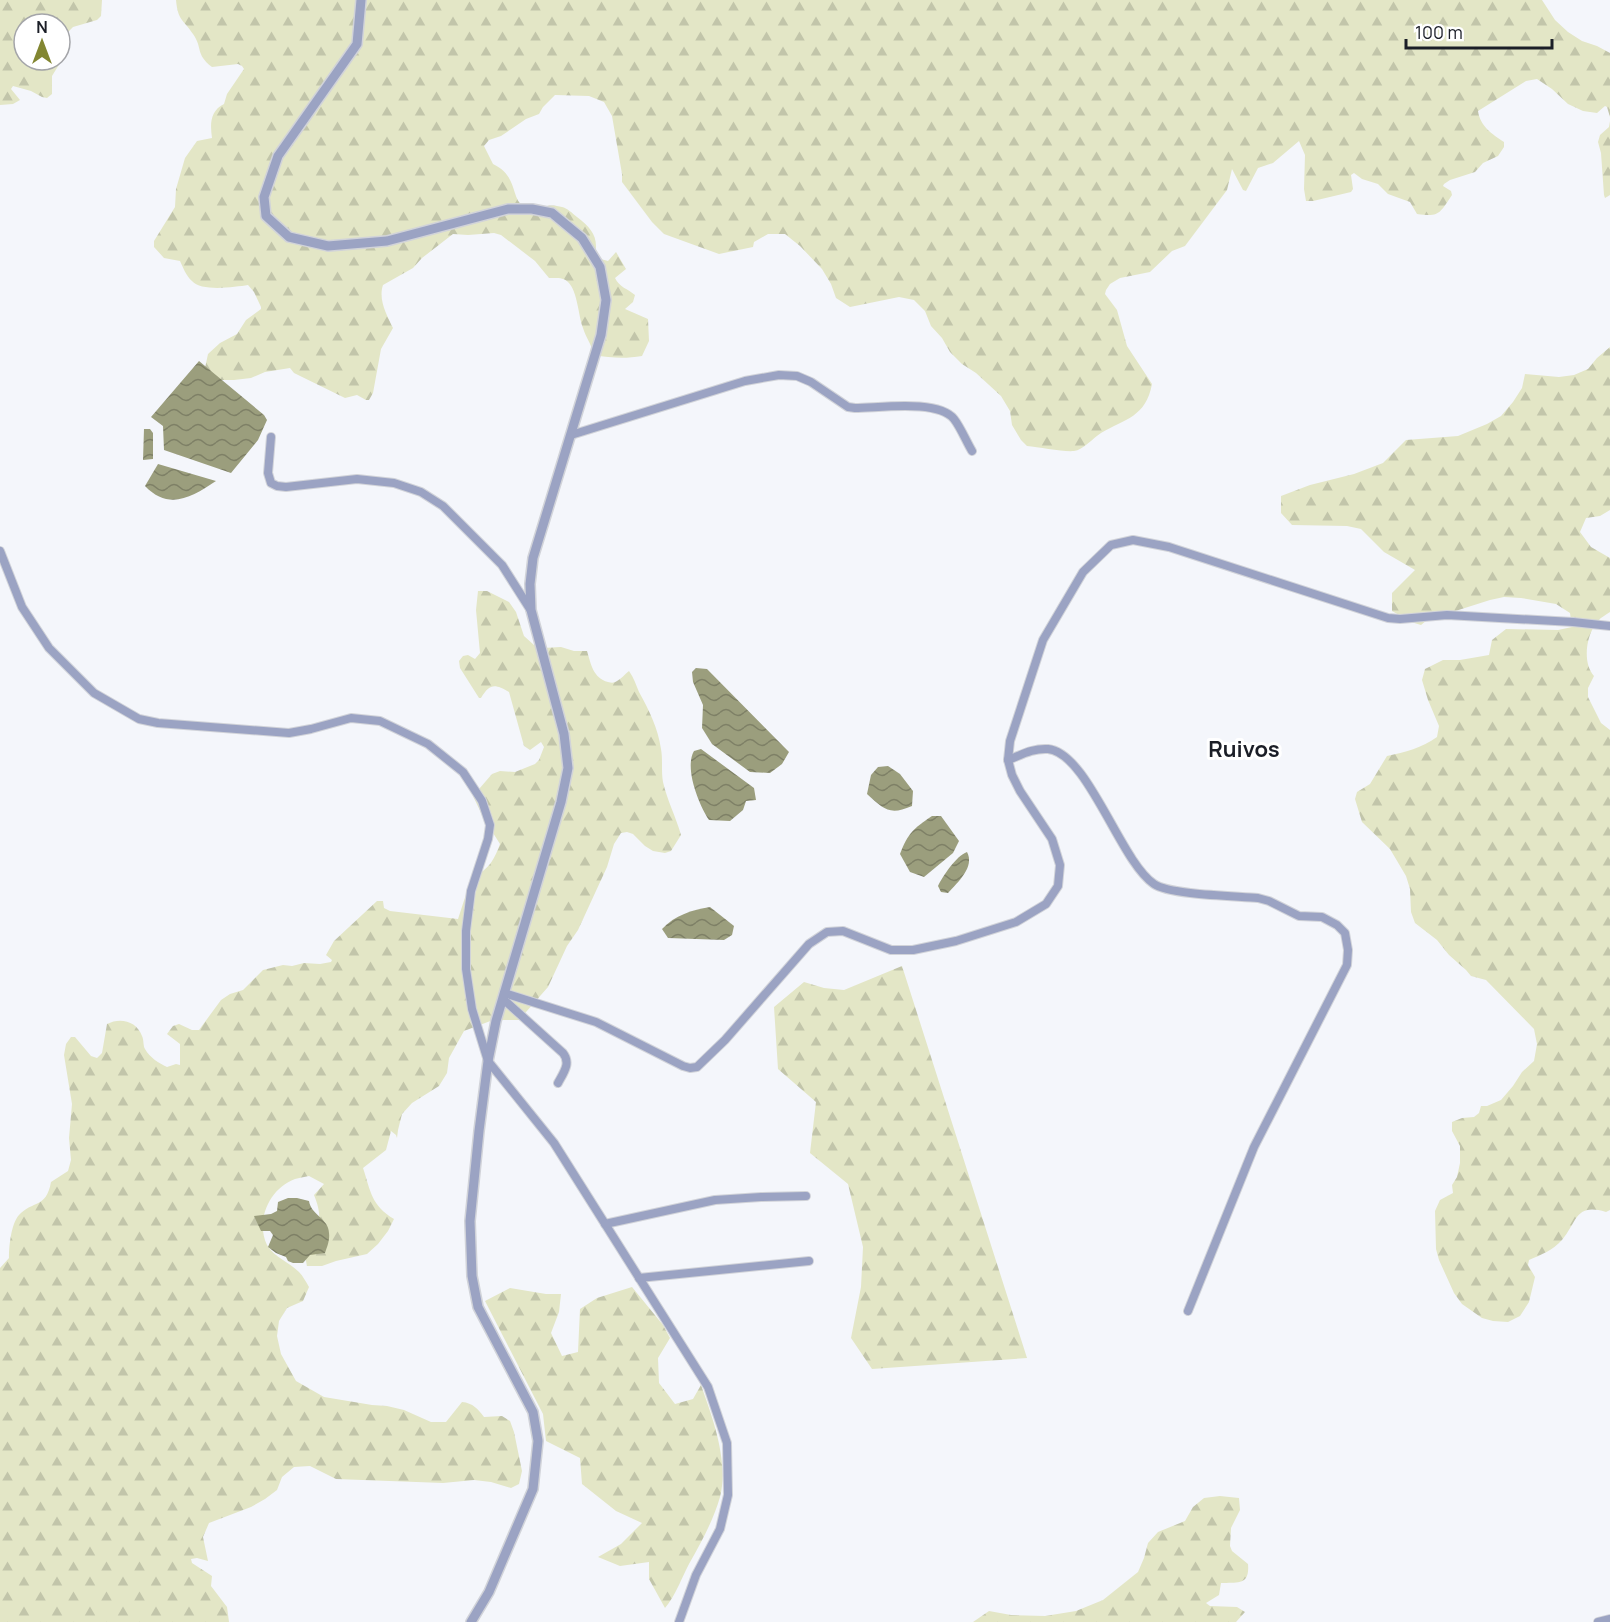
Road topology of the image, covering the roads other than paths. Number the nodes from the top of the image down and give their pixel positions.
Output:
1 (361, 0) edge
2 (571, 435) junction
3 (271, 437) dead end
4 (972, 451) dead end
5 (0, 551) edge
6 (531, 610) junction
7 (1610, 626) edge
8 (1008, 760) junction
9 (503, 996) junction
10 (488, 1061) junction
11 (558, 1083) dead end
12 (806, 1197) dead end
13 (606, 1224) junction
14 (809, 1261) dead end
15 (639, 1278) junction
16 (1188, 1311) dead end
17 (1610, 1619) edge
18 (471, 1622) edge
19 (679, 1622) edge
20 (1598, 1622) edge

1 - 2 street
2 - 4 street
2 - 6 street
3 - 6 street
5 - 10 street
6 - 9 street
7 - 8 street
8 - 9 street
8 - 16 street
9 - 10 street
9 - 11 street
10 - 13 street
10 - 18 street
12 - 13 street
13 - 15 street
14 - 15 street
15 - 19 street
17 - 20 street

